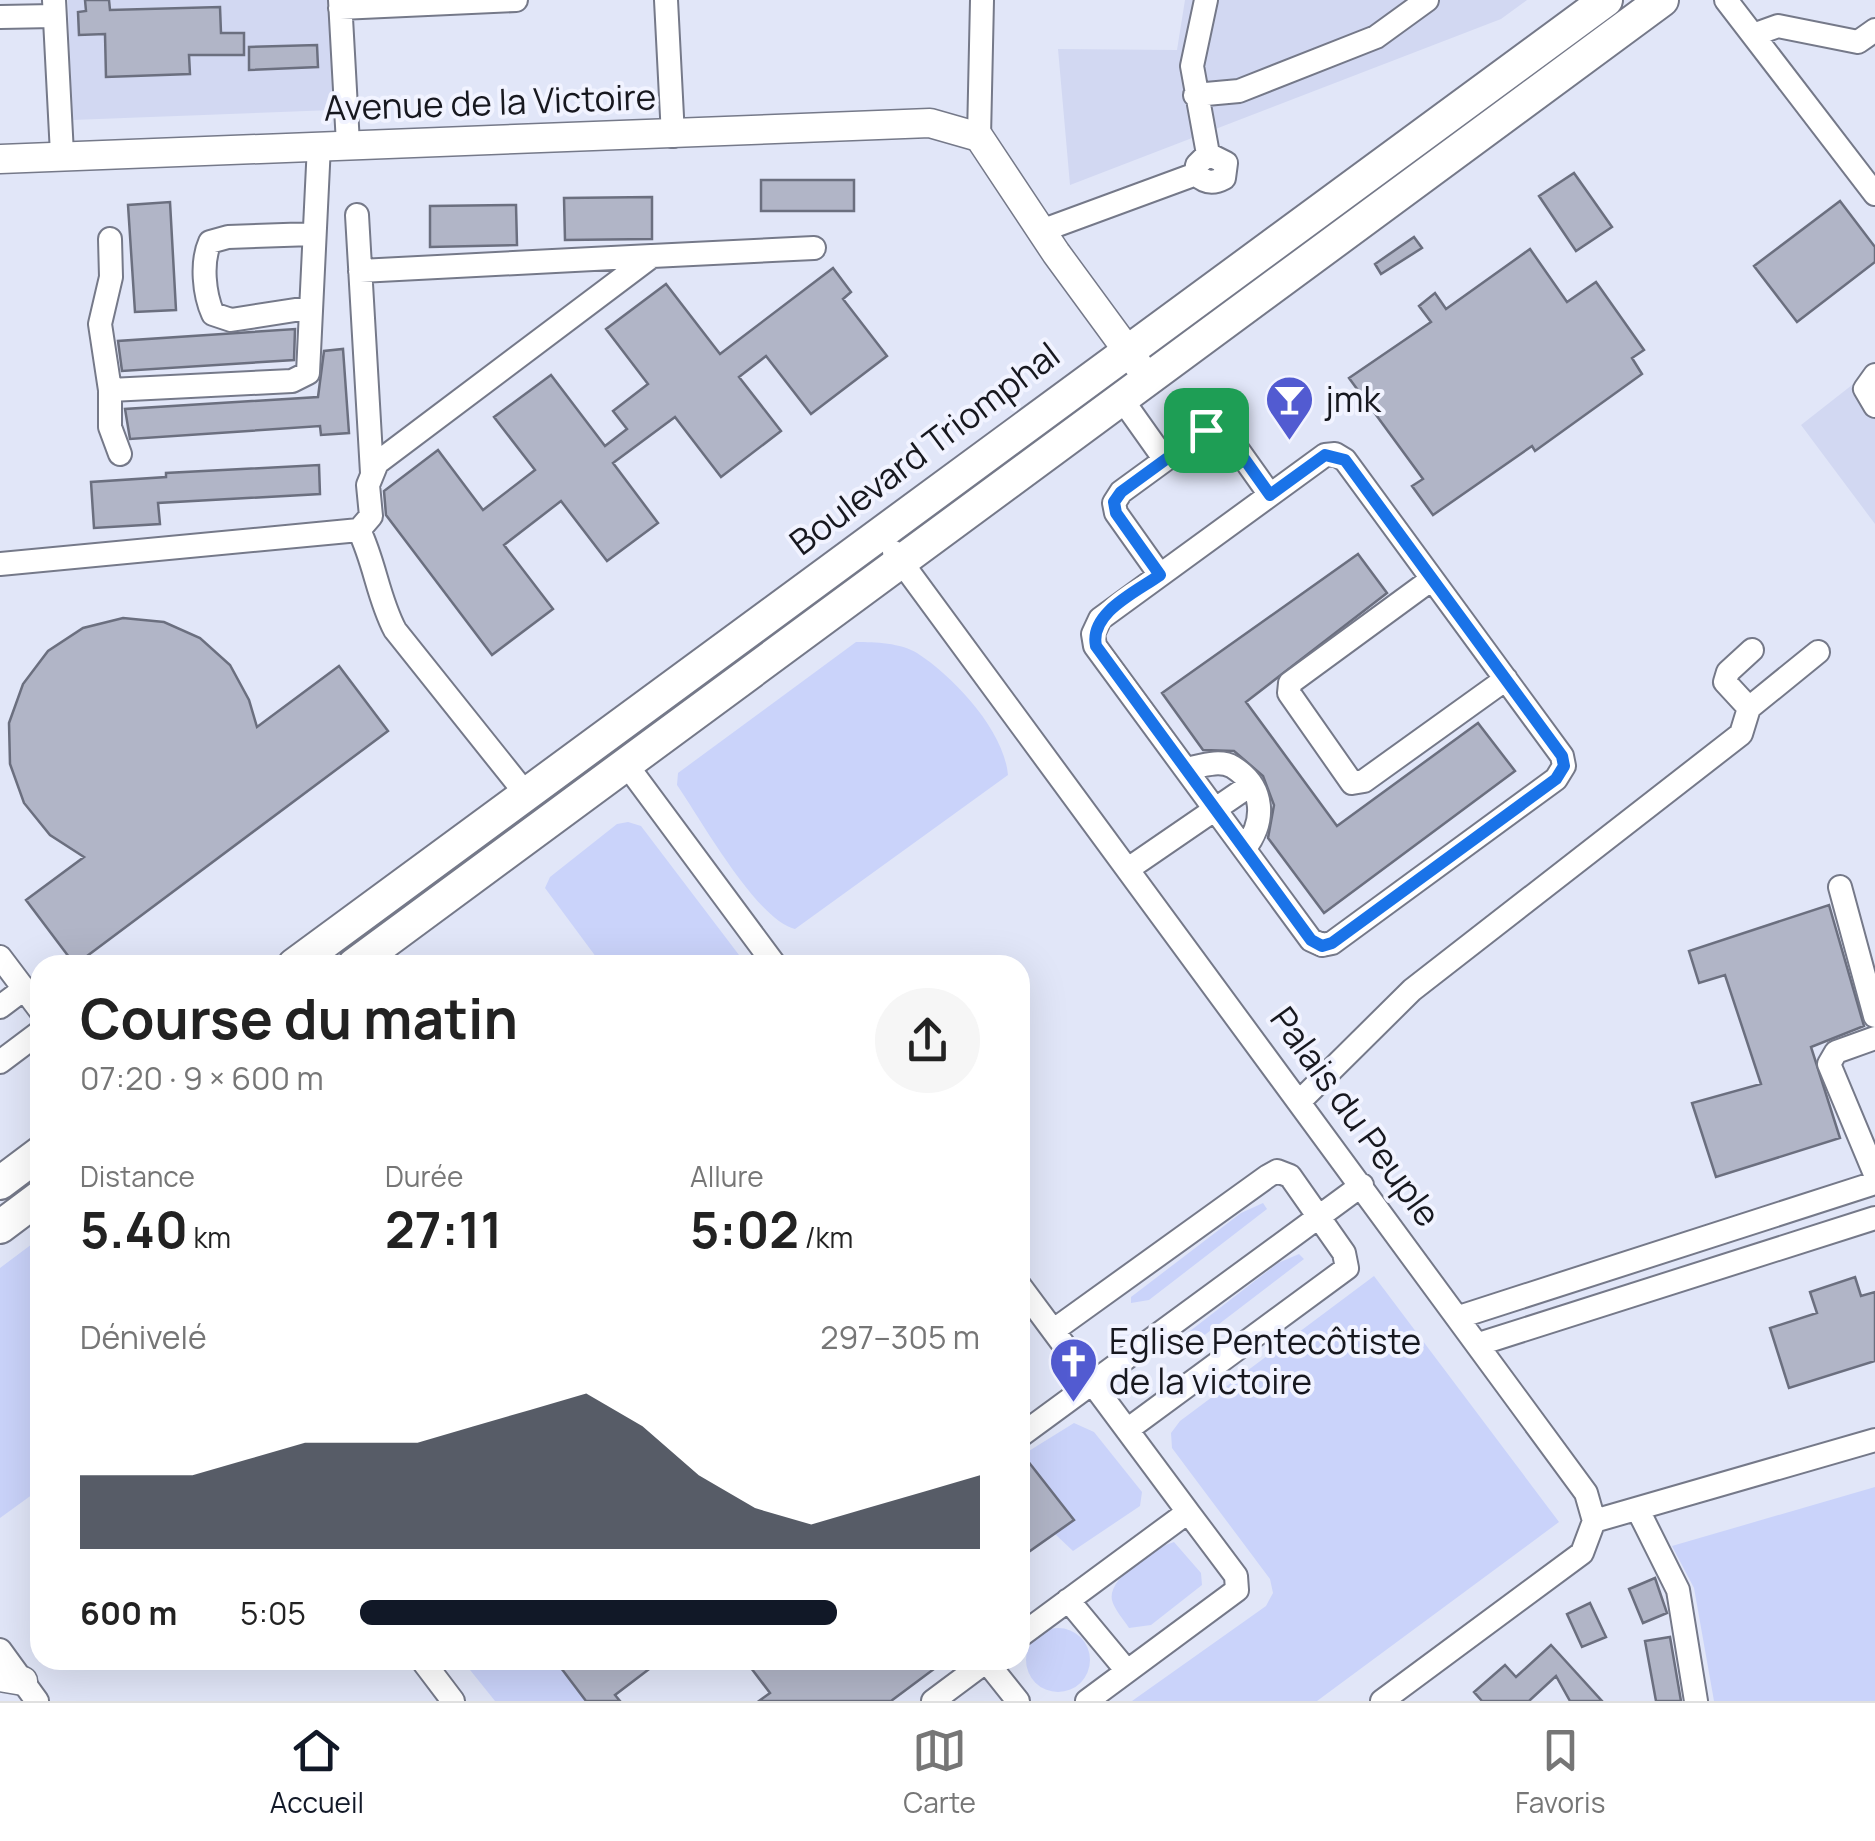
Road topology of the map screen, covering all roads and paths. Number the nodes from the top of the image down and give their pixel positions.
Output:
1 (516, 0) edge
2 (666, 0) edge
3 (982, 0) edge
4 (1206, 0) edge
5 (1426, 0) edge
6 (1662, 0) edge
7 (1726, 0) edge
8 (340, 4) edge
9 (1589, 5) edge
10 (54, 8) edge
11 (0, 18) edge
12 (1875, 30) edge
13 (1753, 35) junction
14 (1195, 95) junction
15 (674, 136) junction
16 (979, 137) junction
17 (348, 144) junction
18 (319, 146) junction
19 (62, 154) junction
20 (0, 158) edge
21 (1875, 194) edge
22 (357, 215) dead end
23 (1040, 231) junction
24 (313, 234) junction
25 (110, 239) dead end
26 (814, 248) dead end
27 (652, 256) junction
28 (360, 272) junction
29 (308, 308) junction
30 (1126, 350) junction
31 (1875, 375) edge
32 (1148, 378) junction
33 (110, 390) junction
34 (1121, 398) junction
35 (1875, 406) edge
36 (120, 454) dead end
37 (1165, 460) junction
38 (372, 472) junction
39 (1270, 495) junction
40 (359, 530) junction
41 (879, 533) junction
42 (901, 561) junction
43 (0, 564) edge
44 (1160, 575) junction
45 (1432, 579) junction
46 (1752, 650) dead end
47 (1818, 652) dead end
48 (1506, 680) junction
49 (1749, 708) junction
50 (626, 764) junction
51 (1187, 769) junction
52 (1249, 786) junction
53 (526, 794) junction
54 (1216, 809) junction
55 (1245, 848) junction
56 (1128, 869) junction
57 (1840, 886) dead end
58 (308, 955) edge
59 (368, 955) edge
60 (768, 955) edge
61 (0, 957) edge
62 (24, 990) junction
63 (30, 998) edge
64 (0, 1007) edge
65 (1875, 1016) edge
66 (1875, 1038) edge
67 (30, 1040) edge
68 (0, 1062) edge
69 (1300, 1100) junction
70 (1868, 1139) edge
71 (30, 1160) edge
72 (1875, 1174) edge
73 (1875, 1182) edge
74 (0, 1183) edge
75 (1362, 1184) junction
76 (30, 1205) edge
77 (1318, 1218) junction
78 (1875, 1218) edge
79 (0, 1227) edge
80 (1030, 1299) edge
81 (1458, 1317) junction
82 (1054, 1330) junction
83 (1479, 1344) junction
84 (1092, 1383) junction
85 (1030, 1429) edge
86 (1126, 1430) junction
87 (1875, 1440) edge
88 (1638, 1510) junction
89 (1188, 1512) junction
90 (1594, 1521) junction
91 (1068, 1600) junction
92 (1030, 1628) edge
93 (0, 1650) edge
94 (430, 1670) edge
95 (975, 1670) edge
96 (994, 1670) edge
97 (1127, 1672) junction
98 (20, 1686) edge
99 (453, 1701) edge
100 (934, 1701) edge
101 (1018, 1701) edge
102 (1088, 1701) edge
103 (1382, 1701) edge
104 (1696, 1701) edge

1 - 8 street
2 - 15 street
3 - 16 street
4 - 14 street
5 - 14 street
6 - 32 highway
7 - 13 street
8 - 17 street
9 - 30 highway, Boulevard Triomphal
10 - 11 street
10 - 19 street
12 - 13 street
13 - 21 street
14 - 23 street
15 - 16 main road, Avenue de la Victoire
15 - 17 main road, Avenue de la Victoire
16 - 23 main road
17 - 18 main road, Avenue de la Victoire
18 - 19 main road, Avenue de la Victoire
18 - 24 street
19 - 20 main road, Avenue de la Victoire
22 - 28 street
23 - 30 main road
24 - 29 street
24 - 29 street
25 - 33 street
26 - 27 street
27 - 28 street
27 - 38 street
28 - 38 street
29 - 33 street
30 - 32 main road
30 - 41 highway, Boulevard Triomphal
31 - 35 street
32 - 34 highway
33 - 36 street
34 - 37 street
34 - 42 highway
37 - 39 street
37 - 44 street
38 - 40 street
39 - 44 street
39 - 45 street
40 - 43 street
40 - 53 street
41 - 42 street, Palais du Peuple
41 - 53 highway, Boulevard Triomphal
42 - 50 highway
42 - 56 street, Palais du Peuple
44 - 51 street
45 - 48 street
45 - 48 street
46 - 49 street
47 - 49 street
48 - 55 street
49 - 69 street
50 - 59 highway
50 - 60 street
51 - 52 street
51 - 54 street
52 - 54 street
52 - 55 street
53 - 58 highway, Boulevard Triomphal
54 - 55 street
54 - 56 street
56 - 69 street, Palais du Peuple
57 - 65 street
61 - 62 street
62 - 63 street
62 - 64 street
66 - 70 street
67 - 68 street
69 - 75 street, Palais du Peuple
70 - 72 street
71 - 74 highway
73 - 81 street
75 - 77 street
75 - 81 street, Palais du Peuple
76 - 79 highway
77 - 82 street
77 - 84 street
77 - 86 street
78 - 83 street
80 - 82 street
81 - 83 street, Palais du Peuple
82 - 84 street
83 - 90 street, Palais du Peuple
84 - 85 street
84 - 86 street
86 - 89 street
87 - 88 street
88 - 90 street
88 - 104 street
89 - 91 street
89 - 97 street
90 - 103 street
91 - 92 street
91 - 97 street
93 - 98 street
94 - 99 street
95 - 100 street
96 - 101 street
97 - 102 street

